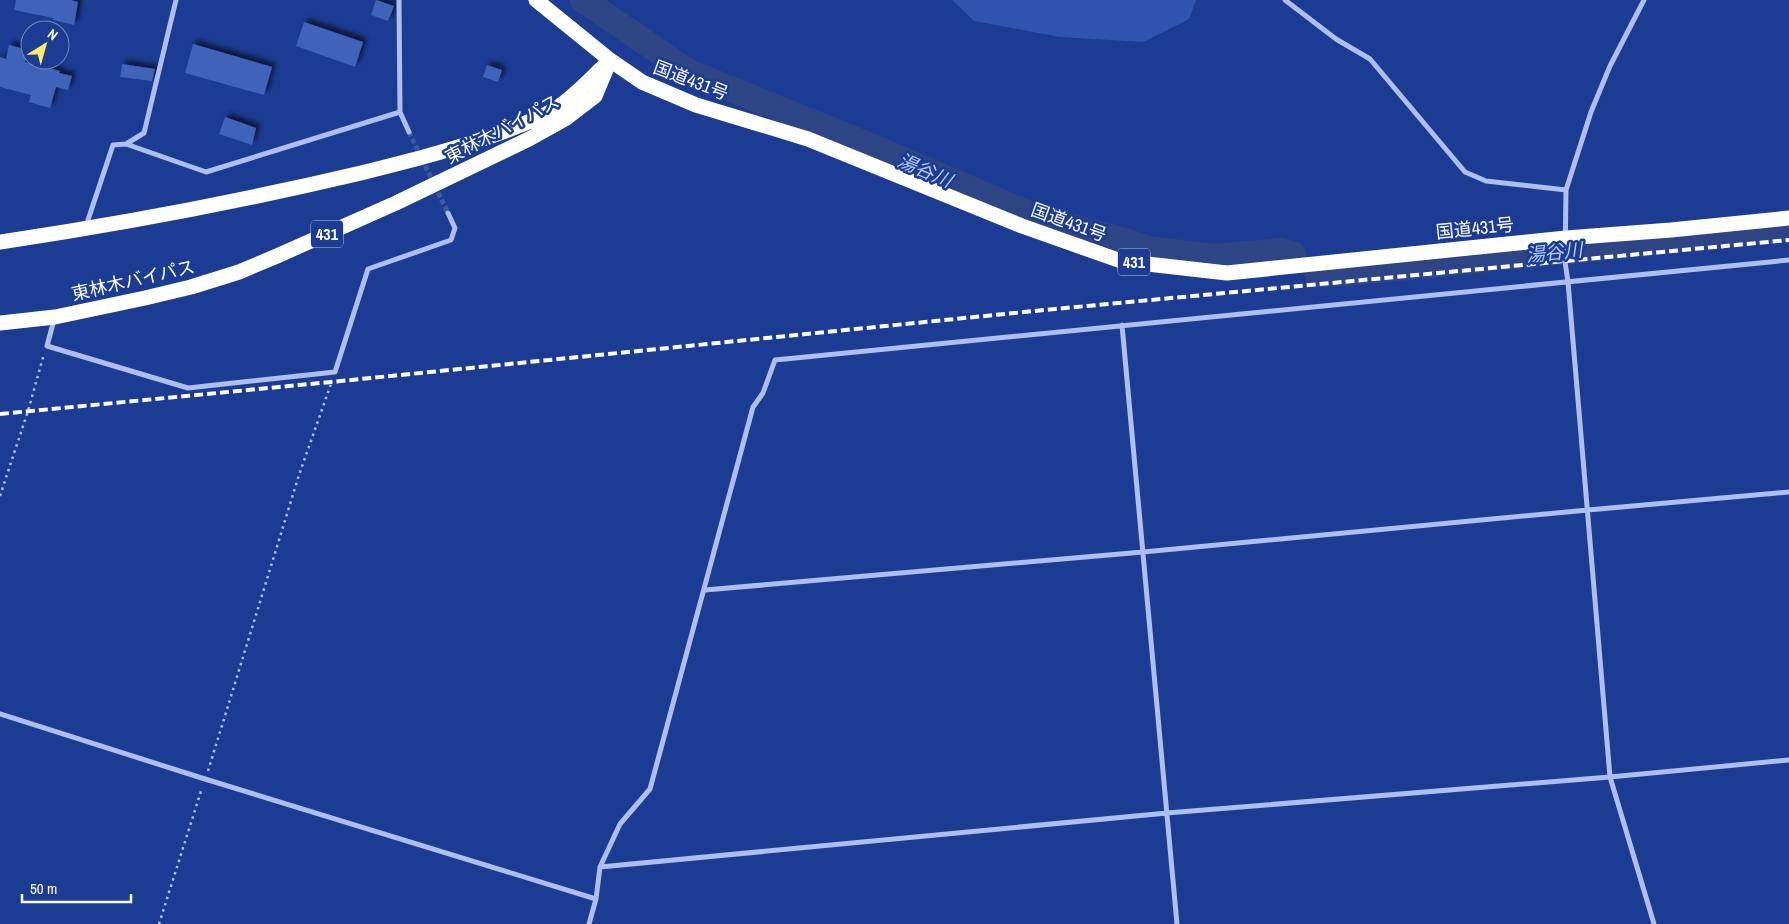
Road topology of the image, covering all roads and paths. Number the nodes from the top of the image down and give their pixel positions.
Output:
1 (176, 0) edge
2 (399, 0) edge
3 (536, 0) edge
4 (1284, 0) edge
5 (1644, 0) edge
6 (610, 60) junction
7 (400, 112) junction
8 (409, 132) tunnel mouth
9 (126, 144) junction
10 (1566, 190) junction
11 (448, 213) tunnel mouth
12 (1789, 218) edge
13 (85, 229) junction
14 (1566, 238) junction
15 (0, 242) edge
16 (1789, 260) edge
17 (1568, 282) junction
18 (55, 317) junction
19 (0, 323) edge
20 (1122, 325) junction
21 (47, 346) junction
22 (335, 372) junction
23 (1789, 492) edge
24 (0, 496) edge
25 (1588, 510) junction
26 (1143, 552) junction
27 (705, 590) junction
28 (0, 714) edge
29 (1789, 760) edge
30 (1610, 777) junction
31 (205, 779) junction
32 (1167, 813) junction
33 (600, 867) junction
34 (596, 899) junction
35 (159, 924) edge
36 (589, 924) edge
37 (1177, 924) edge
38 (1654, 924) edge

1 - 9 street
2 - 7 street
3 - 6 highway, 国道431号 / 431
4 - 10 street
5 - 10 street
6 - 13 highway, 東林木バイパス
6 - 14 highway, 国道431号 / 431
6 - 18 highway, 東林木バイパス / 431
7 - 8 street
7 - 9 street
9 - 13 street
10 - 14 street
11 - 22 street
12 - 14 highway, 国道431号 / 431
13 - 15 highway, 東林木バイパス
14 - 17 street
16 - 17 street
17 - 20 street
17 - 25 street
18 - 19 highway, 東林木バイパス / 431
18 - 21 street
20 - 26 street
20 - 27 street
21 - 22 street
21 - 24 path
22 - 31 path
23 - 25 street
25 - 26 street
25 - 30 street
26 - 27 street
26 - 32 street
27 - 33 street
28 - 31 street
29 - 30 street
30 - 32 street
30 - 38 street
31 - 34 street
31 - 35 path
32 - 33 street
32 - 37 street
33 - 34 street
34 - 36 street

